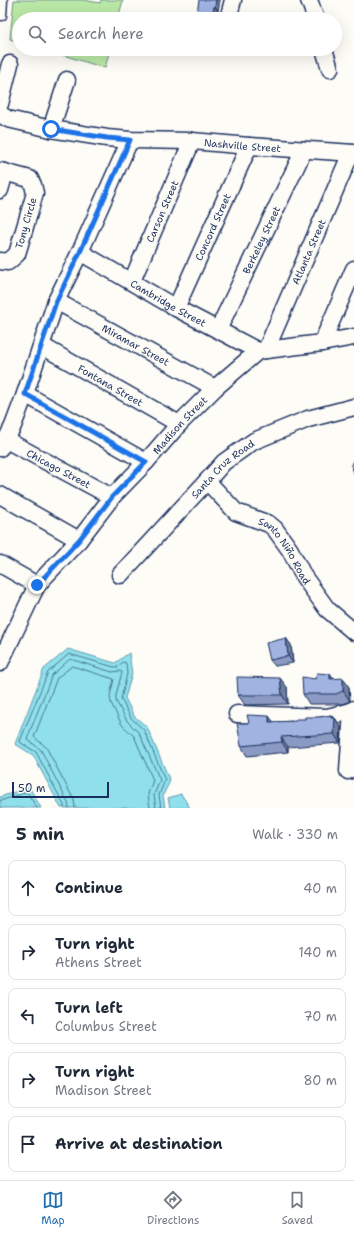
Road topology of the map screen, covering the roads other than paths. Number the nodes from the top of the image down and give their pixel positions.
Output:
1 (3, 0) edge
2 (233, 0) edge
3 (309, 0) edge
4 (230, 12) edge
5 (313, 12) edge
6 (2, 16) dead end
7 (326, 56) edge
8 (10, 64) dead end
9 (330, 69) dead end
10 (66, 80) dead end
11 (0, 104) edge
12 (0, 114) edge
13 (51, 129) junction
14 (130, 140) junction
15 (192, 141) junction
16 (249, 146) junction
17 (304, 150) junction
18 (352, 153) edge
19 (2, 171) edge
20 (0, 190) edge
21 (80, 252) junction
22 (0, 261) edge
23 (354, 269) edge
24 (132, 281) junction
25 (56, 302) junction
26 (176, 308) junction
27 (218, 330) junction
28 (354, 337) edge
29 (322, 343) junction
30 (42, 346) junction
31 (262, 350) junction
32 (215, 388) junction
33 (25, 394) junction
34 (354, 407) edge
35 (179, 424) junction
36 (3, 444) edge
37 (146, 462) junction
38 (207, 481) junction
39 (0, 495) edge
40 (112, 497) junction
41 (79, 540) junction
42 (0, 564) edge
43 (120, 575) dead end
44 (37, 585) junction
45 (354, 632) edge
46 (0, 662) edge
47 (353, 710) edge
48 (237, 714) dead end
49 (348, 771) dead end

1 - 6 lane
2 - 4 street
3 - 5 street
7 - 9 street
8 - 11 street
10 - 13 street
12 - 13 street, Nashville Street
13 - 14 street, Nashville Street
14 - 15 street, Nashville Street
14 - 21 street
15 - 16 street, Nashville Street
15 - 24 street, Carson Street
16 - 17 street, Nashville Street
16 - 26 street, Concord Street
17 - 18 street, Nashville Street
17 - 27 street, Berkeley Street
18 - 31 street, Atlanta Street
19 - 20 street
19 - 22 street, Tony Circle
21 - 24 street, Cambridge Street
21 - 25 street
23 - 29 street
24 - 26 street, Cambridge Street
25 - 30 street
25 - 32 street, Miramar Street
26 - 27 street, Cambridge Street
27 - 31 street, Cambridge Street
28 - 29 street
29 - 31 street
30 - 33 street
30 - 35 street, Fontana Street
31 - 32 street, Madison Street
32 - 35 street, Madison Street
33 - 36 street
33 - 37 street
34 - 38 street, Santa Cruz Road
35 - 37 street, Madison Street
36 - 40 street, Chicago Street
37 - 40 street, Madison Street
38 - 43 street, Santa Cruz Road
38 - 45 street, Santo Niño Road
39 - 41 street
40 - 41 street, Madison Street
41 - 44 street, Madison Street
42 - 44 street
44 - 46 street, Madison Street
47 - 48 street
47 - 49 street

